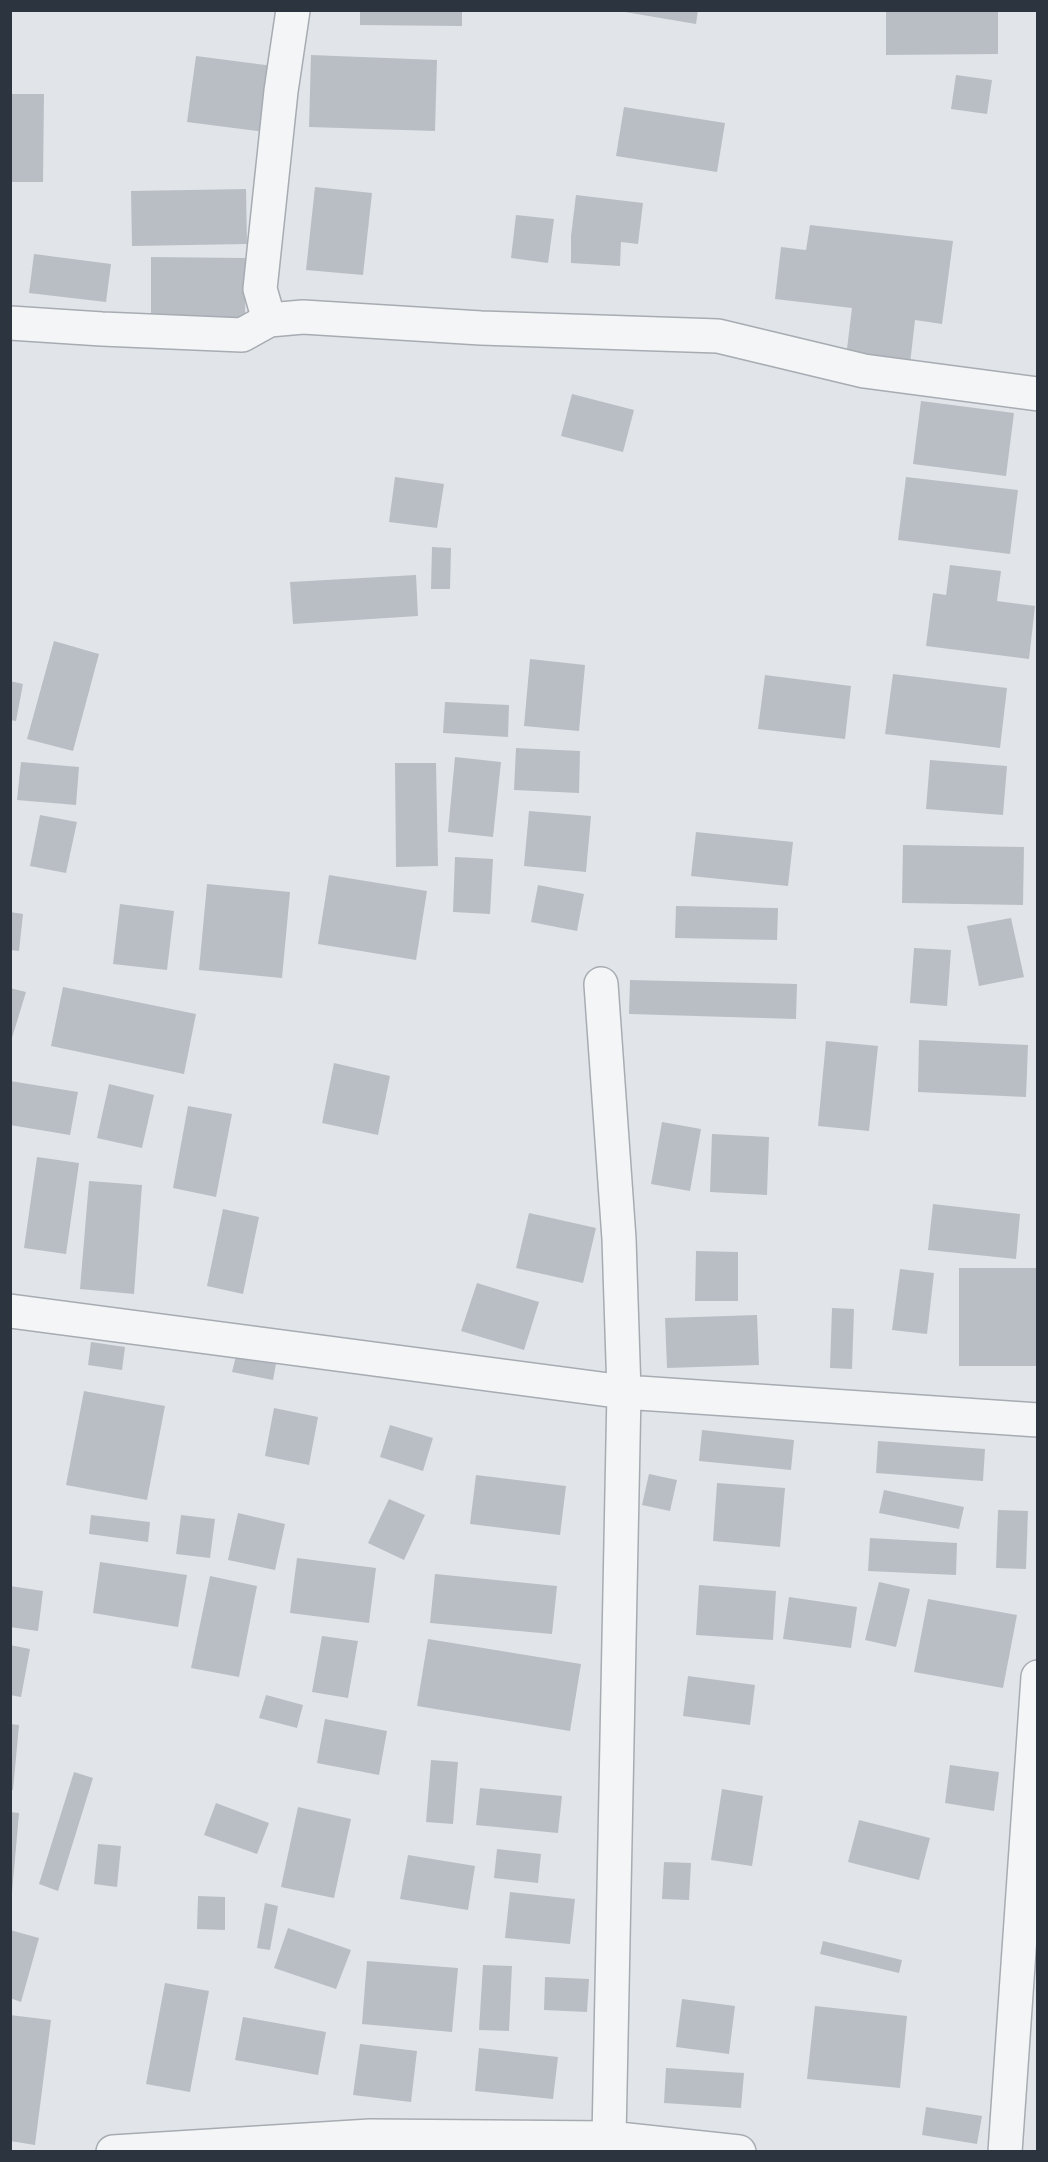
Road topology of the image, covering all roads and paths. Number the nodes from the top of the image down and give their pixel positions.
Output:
1 (293, 10) edge
2 (269, 320) junction
3 (10, 323) edge
4 (1038, 394) edge
5 (601, 984) dead end
6 (10, 1311) edge
7 (624, 1392) junction
8 (1038, 1420) edge
9 (1038, 1677) edge
10 (609, 2138) junction
11 (113, 2151) edge
12 (739, 2151) edge
13 (1005, 2151) edge

1 - 2 street
2 - 3 street
2 - 4 street
5 - 7 street
6 - 7 street
7 - 8 street
7 - 10 street
9 - 13 street
10 - 11 street
10 - 12 street

